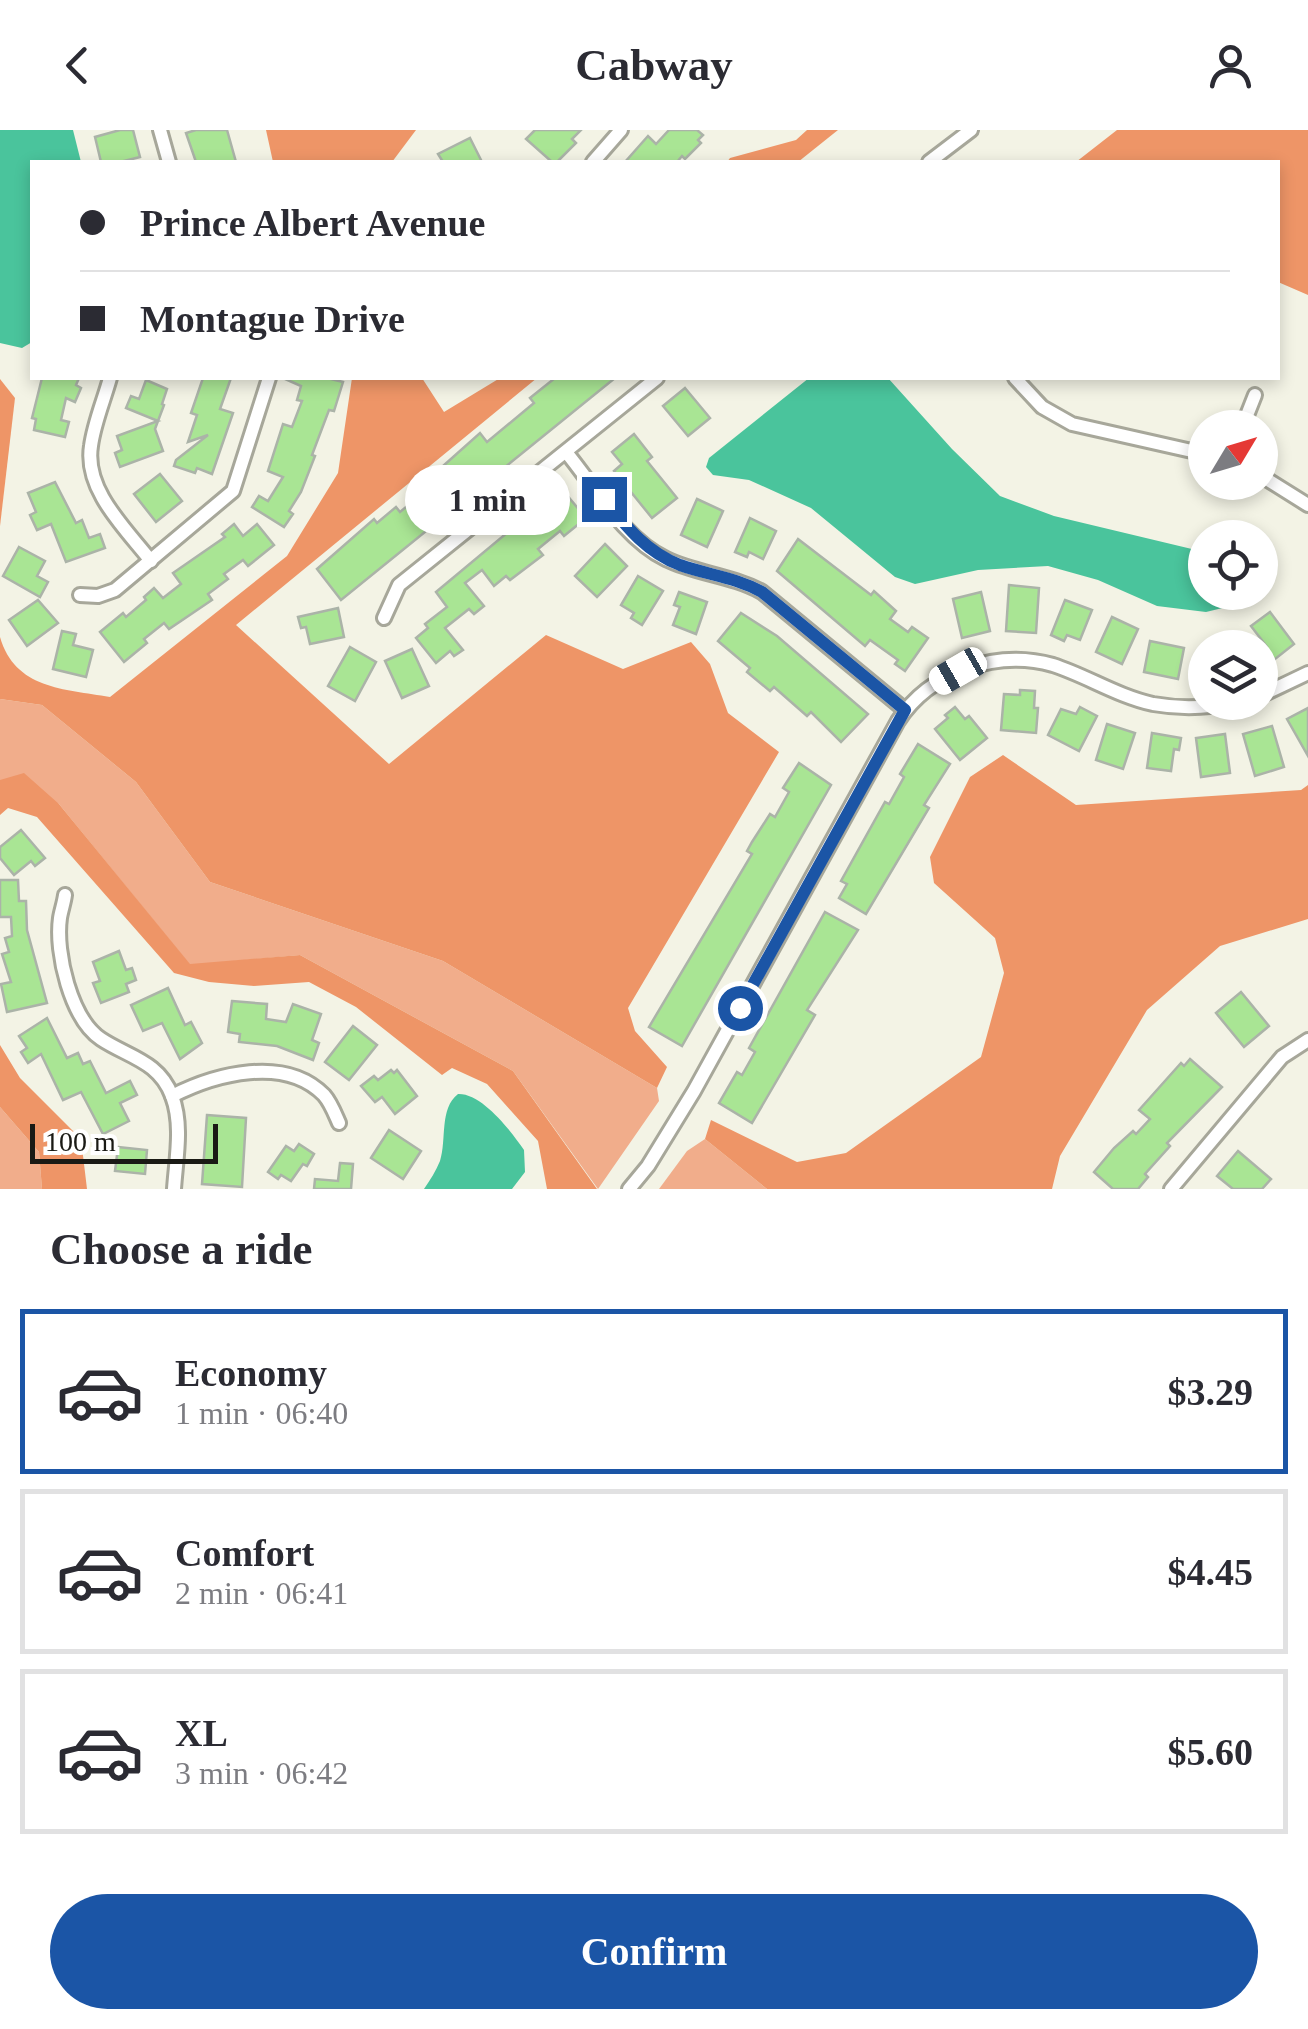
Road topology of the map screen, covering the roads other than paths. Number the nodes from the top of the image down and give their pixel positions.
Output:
1 (160, 130) edge
2 (621, 130) edge
3 (971, 130) edge
4 (168, 160) edge
5 (595, 160) edge
6 (932, 160) edge
7 (109, 380) edge
8 (268, 380) edge
9 (655, 380) edge
10 (1017, 380) edge
11 (1255, 395) dead end
12 (1249, 410) edge
13 (1188, 450) edge
14 (566, 452) junction
15 (1278, 487) edge
16 (1308, 505) edge
17 (151, 561) junction
18 (80, 595) dead end
19 (384, 618) dead end
20 (1308, 673) edge
21 (1278, 687) edge
22 (1188, 708) edge
23 (905, 710) junction
24 (64, 896) dead end
25 (1308, 1040) edge
26 (172, 1096) junction
27 (339, 1123) dead end
28 (174, 1189) edge
29 (629, 1189) edge
30 (1171, 1189) edge

1 - 4 street
2 - 5 street
3 - 6 street
7 - 17 street
8 - 17 street
9 - 14 street
10 - 13 street
11 - 12 street
14 - 19 street
14 - 23 street
15 - 16 street
17 - 18 street
20 - 21 street
22 - 23 street
23 - 29 street
24 - 26 street
25 - 30 street
26 - 27 street
26 - 28 street

